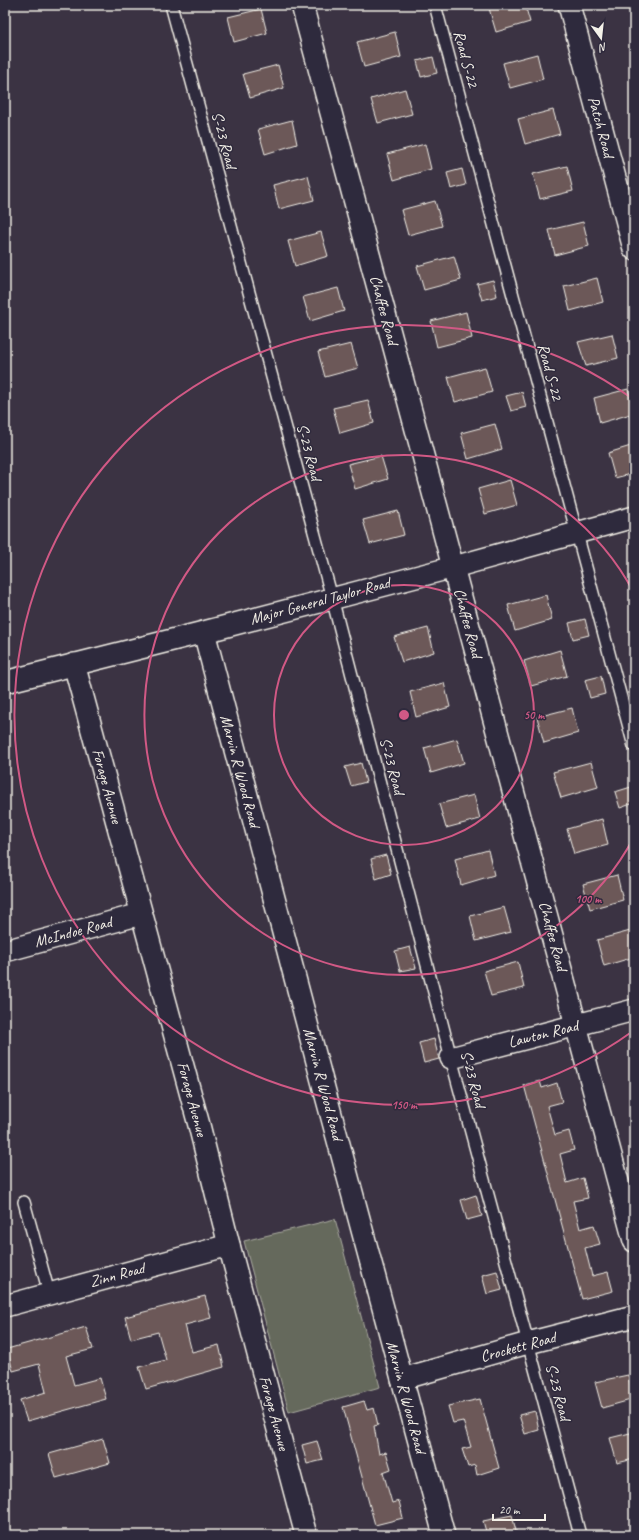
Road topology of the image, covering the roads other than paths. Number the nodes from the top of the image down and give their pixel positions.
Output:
1 (171, 5) edge
2 (302, 5) edge
3 (435, 5) edge
4 (569, 5) edge
5 (634, 249) edge
6 (634, 517) edge
7 (577, 532) junction
8 (454, 566) junction
9 (332, 598) junction
10 (204, 632) junction
11 (74, 664) junction
12 (6, 680) edge
13 (634, 746) edge
14 (141, 914) junction
15 (5, 951) edge
16 (634, 1010) edge
17 (577, 1026) junction
18 (451, 1058) junction
19 (24, 1202) dead end
20 (634, 1241) edge
21 (229, 1245) junction
22 (49, 1293) junction
23 (5, 1306) edge
24 (634, 1316) edge
25 (528, 1343) junction
26 (402, 1379) junction
27 (306, 1535) edge
28 (444, 1535) edge
29 (580, 1535) edge

1 - 9 lane, S-23 Road
2 - 8 street, Chaffee Road
3 - 7 lane, Road S-22
4 - 5 street, Patch Road
6 - 7 street, Major General Taylor Road
7 - 8 street, Major General Taylor Road
7 - 13 lane, Road S-22
8 - 9 street, Major General Taylor Road
8 - 17 street, Chaffee Road
9 - 10 street, Major General Taylor Road
9 - 18 lane, S-23 Road
10 - 11 street, Major General Taylor Road
10 - 26 street, Marvin R Wood Road
11 - 12 street, Major General Taylor Road
11 - 14 street, Forage Avenue
14 - 15 street, McIndoe Road
14 - 21 street, Forage Avenue
16 - 17 street, Lawton Road
17 - 18 street, Lawton Road
17 - 20 street, Chaffee Road
18 - 25 lane, S-23 Road
19 - 22 lane
21 - 22 street, Zinn Road
21 - 27 street, Forage Avenue
22 - 23 street, Zinn Road
24 - 25 street, Crockett Road
25 - 26 street, Crockett Road
25 - 29 lane, S-23 Road
26 - 28 street, Marvin R Wood Road

